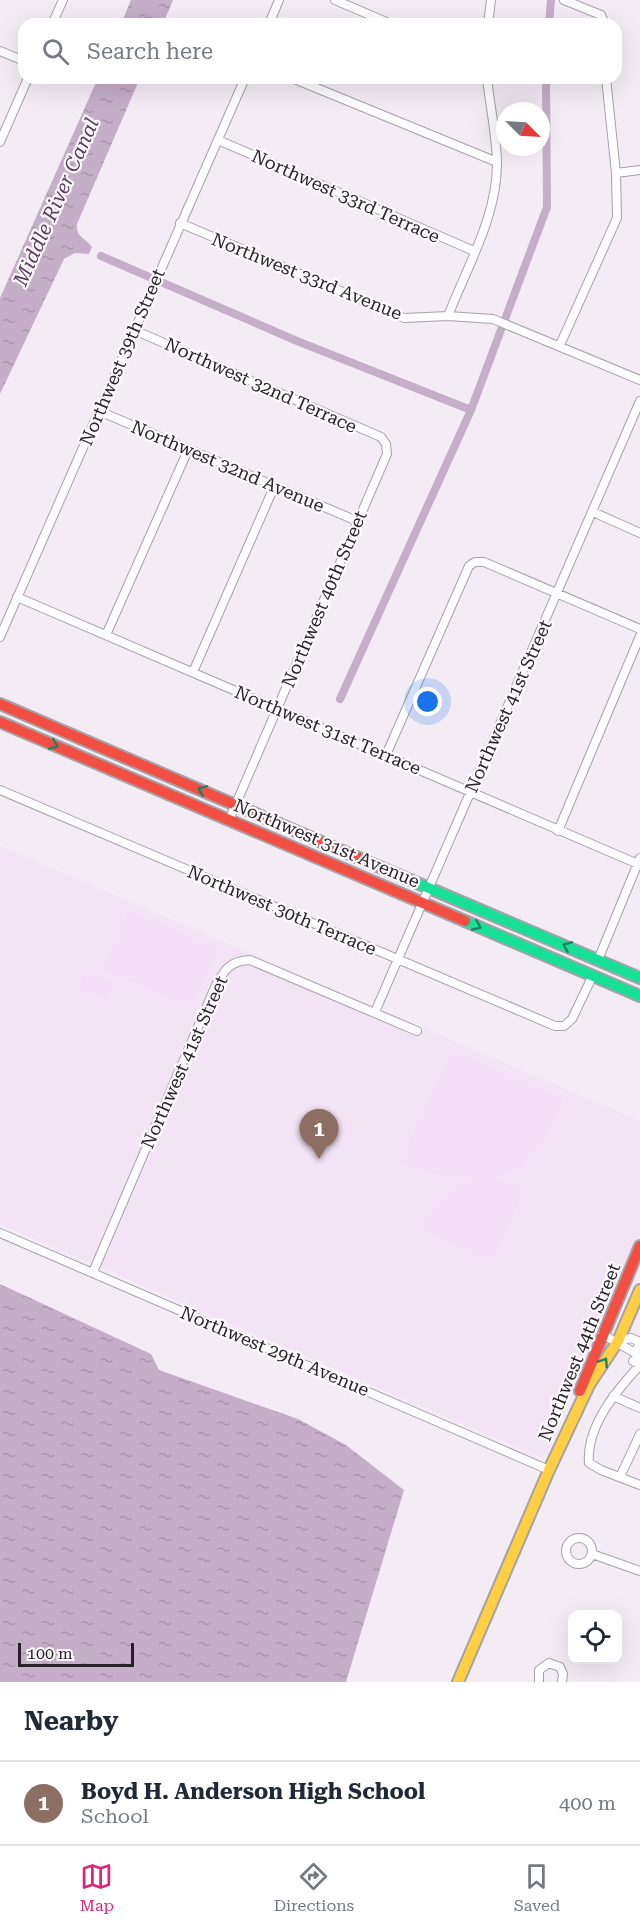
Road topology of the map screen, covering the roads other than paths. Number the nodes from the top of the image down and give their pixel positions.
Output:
1 (63, 0) edge
2 (279, 0) edge
3 (334, 0) edge
4 (492, 0) edge
5 (564, 0) edge
6 (55, 18) edge
7 (271, 18) edge
8 (377, 18) edge
9 (489, 18) edge
10 (602, 18) edge
11 (0, 51) edge
12 (18, 59) edge
13 (25, 84) edge
14 (242, 84) edge
15 (307, 84) edge
16 (489, 84) edge
17 (607, 84) edge
18 (218, 140) junction
19 (0, 142) edge
20 (497, 162) junction
21 (640, 170) edge
22 (616, 173) junction
23 (180, 224) junction
24 (474, 251) junction
25 (448, 316) junction
26 (134, 330) junction
27 (560, 345) junction
28 (640, 380) edge
29 (640, 401) edge
30 (99, 411) junction
31 (386, 444) joint
32 (188, 450) junction
33 (274, 487) junction
34 (593, 512) junction
35 (357, 521) junction
36 (640, 533) edge
37 (557, 594) junction
38 (17, 597) junction
39 (640, 629) edge
40 (106, 635) junction
41 (640, 636) edge
42 (0, 637) edge
43 (193, 672) junction
44 (0, 704) edge
45 (276, 708) junction
46 (0, 722) edge
47 (386, 755) junction
48 (0, 790) edge
49 (470, 791) junction
50 (236, 805) junction
51 (229, 820) junction
52 (558, 831) junction
53 (639, 861) edge
54 (430, 888) junction
55 (423, 903) junction
56 (399, 960) junction
57 (598, 960) junction
58 (592, 975) junction
59 (640, 978) edge
60 (640, 996) edge
61 (375, 1012) junction
62 (417, 1031) dead end
63 (0, 1233) edge
64 (640, 1246) edge
65 (93, 1272) junction
66 (640, 1290) edge
67 (602, 1334) junction
68 (640, 1342) edge
69 (621, 1345) junction
70 (637, 1360) edge
71 (613, 1396) junction
72 (640, 1408) edge
73 (640, 1434) edge
74 (549, 1470) junction
75 (620, 1477) junction
76 (640, 1485) edge
77 (592, 1554) dead end
78 (640, 1571) edge
79 (458, 1682) edge
80 (539, 1682) edge
81 (562, 1682) edge

1 - 6 street
2 - 7 street
3 - 8 street
4 - 9 street
5 - 10 street
11 - 12 street
13 - 19 street
14 - 18 street, Northwest 39th Street
15 - 20 street
16 - 20 street
17 - 22 street
18 - 23 street, Northwest 39th Street
18 - 24 street, Northwest 33rd Terrace
20 - 24 street
21 - 22 street
22 - 27 street
23 - 25 street, Northwest 33rd Avenue
23 - 26 street, Northwest 39th Street
24 - 25 street
25 - 27 street, Northwest 33rd Avenue
26 - 30 street, Northwest 39th Street
26 - 31 street, Northwest 32nd Terrace
27 - 28 street, Northwest 33rd Avenue
29 - 34 street, Northwest 41st Street
30 - 32 street, Northwest 32nd Avenue
30 - 38 street, Northwest 39th Street
31 - 35 street, Northwest 40th Street
32 - 33 street, Northwest 32nd Avenue
32 - 40 street
33 - 35 street, Northwest 32nd Avenue
33 - 43 street
34 - 36 street
34 - 37 street, Northwest 41st Street
35 - 45 street, Northwest 40th Street
37 - 39 street
37 - 47 street
37 - 49 street, Northwest 41st Street
38 - 40 street, Northwest 31st Terrace
38 - 42 street, Northwest 39th Street
40 - 43 street, Northwest 31st Terrace
41 - 52 street
43 - 45 street, Northwest 31st Terrace
50 -> 44 main road, Northwest 31st Avenue
45 - 47 street, Northwest 31st Terrace
45 - 50 street, Northwest 40th Street
46 -> 51 main road, Northwest 31st Avenue
47 - 49 street, Northwest 31st Terrace
48 - 56 street, Northwest 30th Terrace
49 - 52 street, Northwest 31st Terrace
49 - 54 street, Northwest 41st Street
50 - 51 street, Northwest 40th Street
50 - 54 main road, Northwest 31st Avenue
51 - 55 main road, Northwest 31st Avenue
52 - 53 street, Northwest 31st Terrace
53 - 57 street
54 - 55 street, Northwest 41st Street
57 -> 54 main road, Northwest 31st Avenue
55 - 56 street, Northwest 41st Street
55 -> 58 main road, Northwest 31st Avenue
56 - 58 street, Northwest 30th Terrace
56 - 61 street, Northwest 41st Street
57 - 59 main road, Northwest 31st Avenue
58 - 60 main road, Northwest 31st Avenue
61 - 62 street, Northwest 41st Street
61 - 65 street, Northwest 41st Street
63 - 65 street, Northwest 29th Avenue
64 - 67 main road, Northwest 44th Street
65 - 74 street, Northwest 29th Avenue
66 - 69 main road, Northwest 44th Street
67 - 69 street
67 - 74 main road, Northwest 44th Street
68 - 69 street
68 - 70 street
69 - 70 street
74 -> 69 main road, Northwest 44th Street
70 - 71 street
71 - 72 street
71 - 75 street
73 - 75 street
74 - 79 main road, Northwest 44th Street
75 - 76 street
77 - 78 street
80 - 81 street

